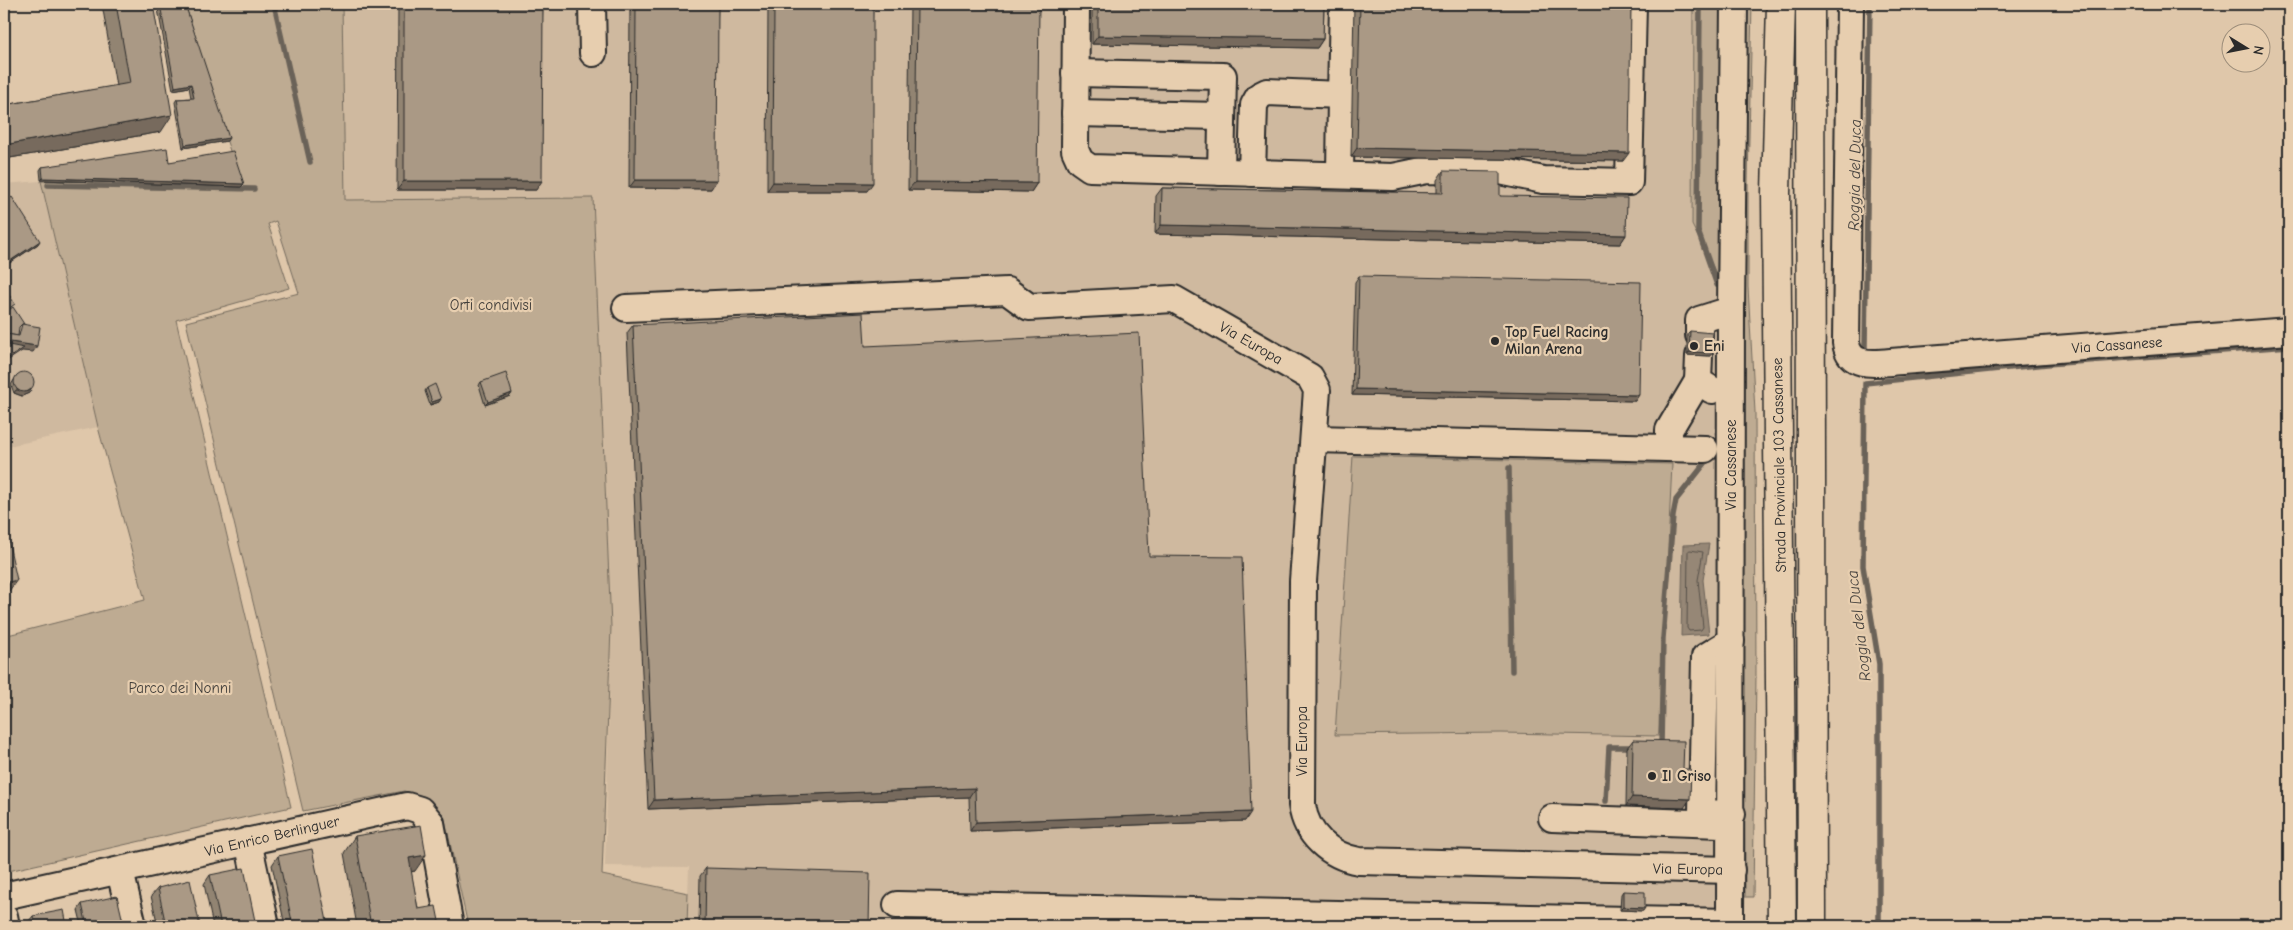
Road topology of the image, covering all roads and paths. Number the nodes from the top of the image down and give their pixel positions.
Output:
1 (592, 4) edge
2 (1076, 4) edge
3 (1343, 4) edge
4 (1633, 4) edge
5 (1734, 4) edge
6 (1764, 4) edge
7 (1781, 4) edge
8 (1810, 4) edge
9 (1850, 4) edge
10 (592, 53) dead end
11 (1075, 73) junction
12 (1341, 95) junction
13 (1075, 114) junction
14 (1222, 116) junction
15 (1221, 172) junction
16 (1252, 173) junction
17 (1340, 175) junction
18 (1776, 193) junction
19 (626, 308) dead end
20 (1731, 310) junction
21 (2289, 331) edge
22 (1699, 357) junction
23 (1731, 401) junction
24 (1810, 401) junction
25 (1315, 439) junction
26 (1669, 448) junction
27 (1705, 449) dead end
28 (1780, 584) junction
29 (1731, 641) junction
30 (1732, 747) junction
31 (1703, 748) junction
32 (1552, 818) dead end
33 (1732, 819) junction
34 (248, 841) junction
35 (1731, 870) junction
36 (120, 871) junction
37 (4, 896) edge
38 (898, 905) dead end
39 (4, 916) edge
40 (1730, 924) edge
41 (6, 926) edge
42 (133, 926) edge
43 (266, 926) edge
44 (450, 926) edge
45 (1762, 926) edge
46 (1782, 926) edge
47 (1812, 926) edge
48 (1828, 926) edge

1 - 10 street
2 - 11 street
3 - 12 street
4 - 17 street
5 - 20 street, Via Cassanese
6 - 18 highway
7 - 18 highway, Strada Provinciale 103 Cassanese
8 - 24 highway, Strada Provinciale 103 Cassanese
9 - 21 street, Via Cassanese
11 - 13 street
11 - 14 street
12 - 16 street
12 - 17 street
13 - 14 street
13 - 15 street
14 - 15 street
15 - 16 street
16 - 17 street
18 - 28 highway, Strada Provinciale 103 Cassanese
19 - 25 street, Via Europa
20 - 22 street
20 - 23 street, Via Cassanese
22 - 23 street
22 - 26 street
23 - 29 street, Via Cassanese
24 - 47 highway, Strada Provinciale 103 Cassanese
24 - 48 highway
25 - 26 street
25 - 35 street, Via Europa
26 - 27 street
28 - 45 highway
28 - 46 highway, Strada Provinciale 103 Cassanese
29 - 30 street, Via Cassanese
29 - 31 street
30 - 31 street
30 - 33 street, Via Cassanese
31 - 33 street
32 - 33 street
33 - 35 street, Via Cassanese
34 - 36 street, Via Enrico Berlinguer
34 - 43 street
34 - 44 street, Via Enrico Berlinguer
35 - 40 street, Via Cassanese
36 - 37 street, Via Enrico Berlinguer
36 - 42 street
38 - 40 street
39 - 41 street

